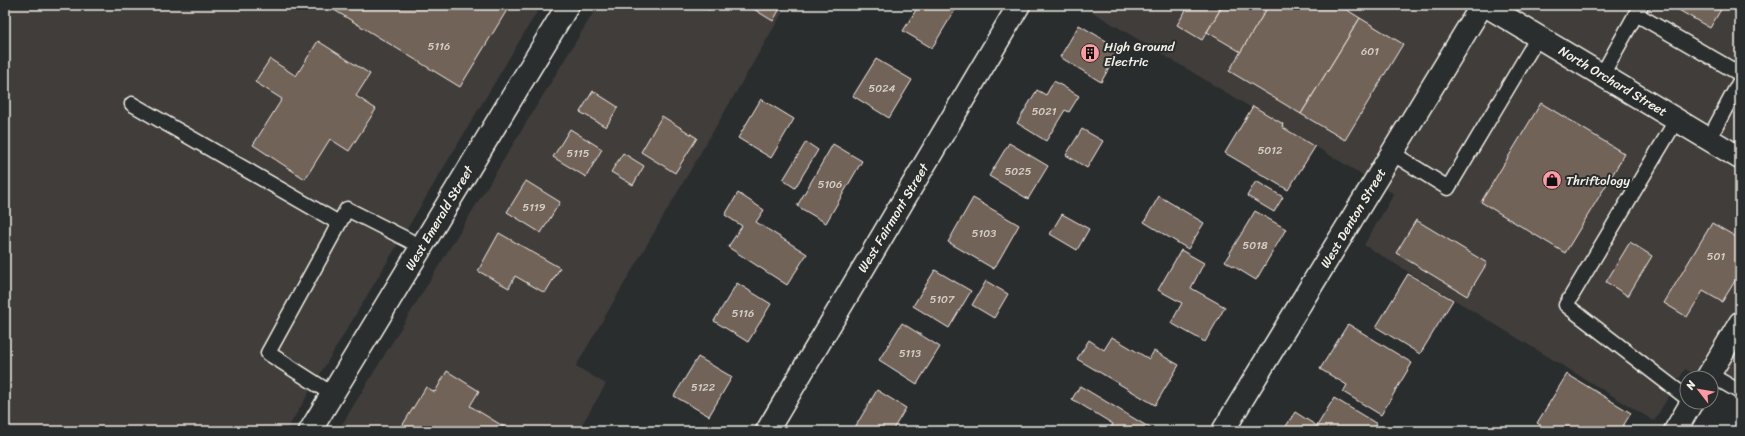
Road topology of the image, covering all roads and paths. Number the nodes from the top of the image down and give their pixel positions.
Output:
1 (568, 5) edge
2 (1020, 5) edge
3 (1482, 5) edge
4 (1485, 5) edge
5 (1639, 9) edge
6 (1538, 37) junction
7 (1740, 74) edge
8 (1602, 75) junction
9 (1740, 81) edge
10 (132, 104) dead end
11 (1676, 120) junction
12 (1709, 139) junction
13 (1392, 153) junction
14 (1740, 158) edge
15 (339, 223) junction
16 (422, 247) junction
17 (1740, 323) edge
18 (1712, 370) edge
19 (1719, 382) edge
20 (1679, 392) edge
21 (1740, 392) edge
22 (332, 394) junction
23 (1687, 410) edge
24 (310, 431) edge
25 (767, 431) edge
26 (1223, 431) edge
27 (1675, 431) edge

1 - 16 street, West Emerald Street
2 - 25 street, West Fairmont Street
3 - 13 street, West Denton Street
4 - 6 street, North Orchard Street
5 - 7 lane
5 - 8 lane
6 - 8 street, North Orchard Street
6 - 13 lane
8 - 11 street, North Orchard Street
9 - 12 lane
10 - 15 lane
11 - 12 street, North Orchard Street
11 - 20 lane
12 - 14 street, North Orchard Street
13 - 26 street, West Denton Street
15 - 16 lane
15 - 22 lane
16 - 22 street, West Emerald Street
17 - 18 street
19 - 21 lane
22 - 24 street, West Emerald Street
23 - 27 street

